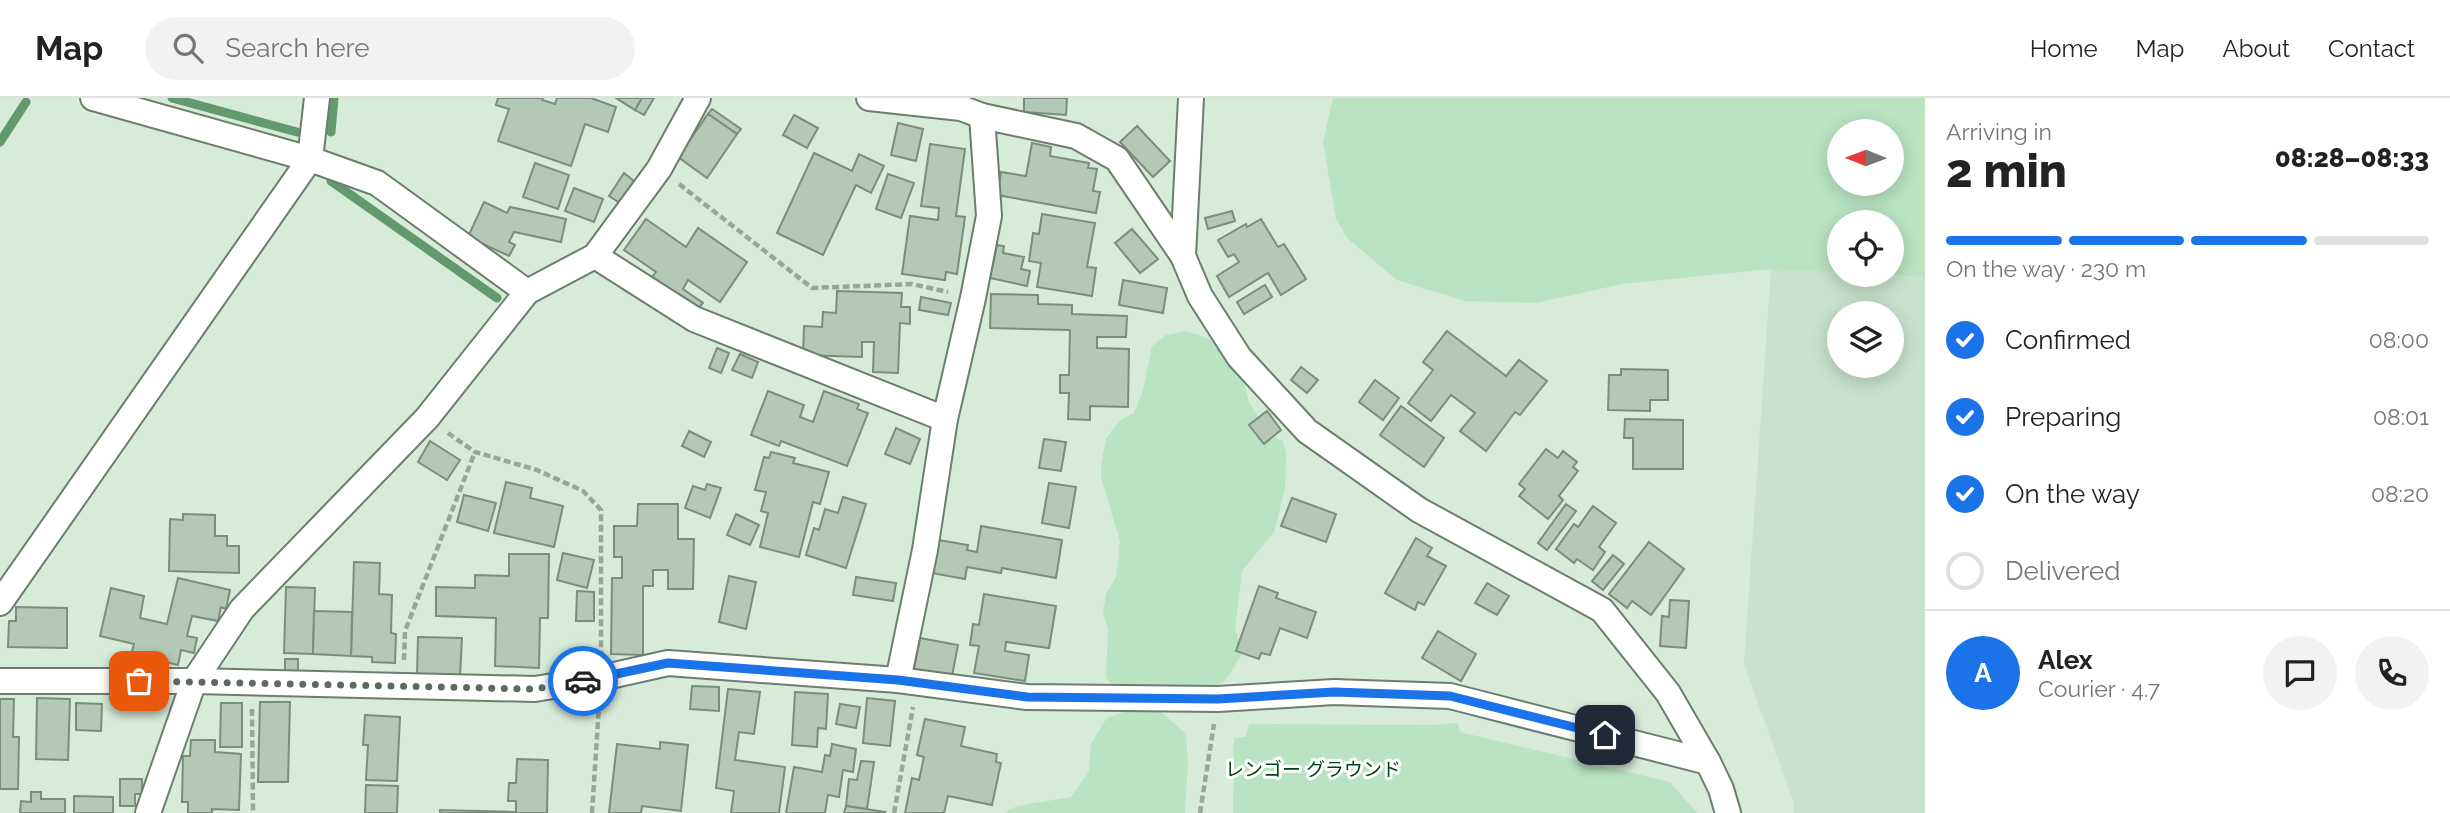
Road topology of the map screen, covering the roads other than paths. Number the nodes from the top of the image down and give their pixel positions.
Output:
1 (93, 98) edge
2 (317, 98) edge
3 (698, 98) edge
4 (869, 98) edge
5 (1191, 98) edge
6 (969, 107) edge
7 (310, 159) junction
8 (1183, 256) junction
9 (595, 257) junction
10 (527, 292) junction
11 (945, 419) junction
12 (0, 603) edge
13 (0, 681) edge
14 (194, 681) junction
15 (908, 681) junction
16 (1709, 762) junction
17 (148, 813) edge
18 (1728, 813) edge

1 - 7 street
2 - 7 street
3 - 9 street
4 - 6 street
5 - 8 street
6 - 8 street
6 - 11 street
7 - 10 street
7 - 12 street
8 - 16 street
9 - 10 street
9 - 11 street
10 - 14 street
11 - 15 street
13 - 14 street
14 - 15 street
14 - 17 street
15 - 16 street
16 - 18 street

